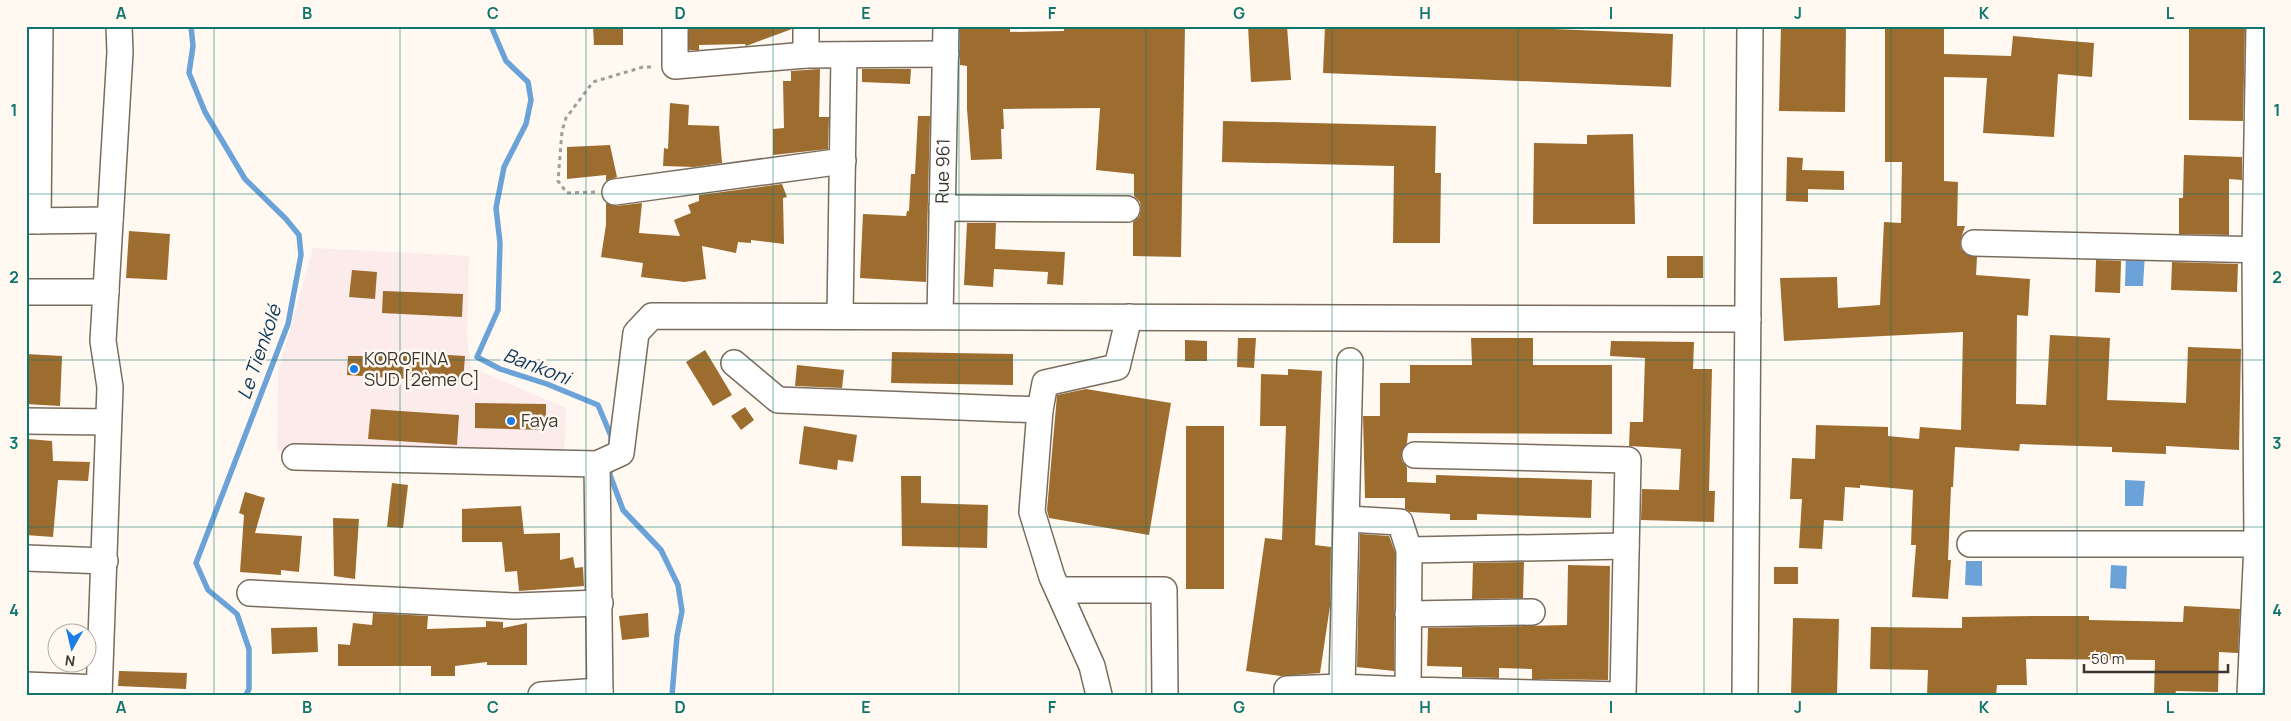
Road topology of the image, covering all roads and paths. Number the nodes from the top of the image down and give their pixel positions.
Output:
1 (40, 26) edge
2 (120, 26) edge
3 (676, 26) edge
4 (806, 26) edge
5 (946, 26) edge
6 (1750, 26) edge
7 (2259, 26) edge
8 (946, 54) junction
9 (806, 55) junction
10 (844, 55) junction
11 (675, 66) junction
12 (843, 161) junction
13 (615, 192) joint
14 (942, 208) junction
15 (1127, 209) dead end
16 (110, 220) junction
17 (32, 221) edge
18 (1974, 243) dead end
19 (2260, 250) edge
20 (26, 292) edge
21 (106, 292) junction
22 (840, 316) junction
23 (940, 316) junction
24 (1130, 317) junction
25 (1748, 319) junction
26 (1350, 361) dead end
27 (734, 363) dead end
28 (1040, 410) junction
29 (26, 421) edge
30 (108, 422) junction
31 (1415, 455) dead end
32 (295, 457) dead end
33 (597, 464) junction
34 (1346, 519) junction
35 (1970, 544) dead end
36 (2257, 544) junction
37 (1626, 546) junction
38 (1409, 550) junction
39 (26, 558) edge
40 (105, 560) junction
41 (1059, 590) junction
42 (250, 594) dead end
43 (600, 603) junction
44 (1532, 612) dead end
45 (1408, 614) junction
46 (26, 685) edge
47 (1342, 687) junction
48 (1408, 690) junction
49 (99, 691) edge
50 (600, 693) edge
51 (541, 695) edge
52 (1099, 695) edge
53 (1165, 695) edge
54 (1287, 695) edge
55 (1622, 695) edge
56 (1745, 695) edge
57 (2250, 695) edge

1 - 17 street
2 - 16 street
3 - 11 street
4 - 9 street
5 - 8 street, Rue 961
6 - 25 street
7 - 19 street
8 - 10 street
8 - 14 street, Rue 961
9 - 10 street
9 - 11 street
10 - 12 street
11 - 13 path
12 - 13 street
12 - 22 street
14 - 15 street
14 - 23 street, Rue 961
16 - 17 street
16 - 21 street
18 - 19 street
19 - 36 street
20 - 21 street
21 - 30 street
22 - 23 street
22 - 33 street
23 - 24 street
24 - 25 street
24 - 28 street
25 - 56 street
26 - 34 street
27 - 28 street
28 - 41 street
29 - 30 street
30 - 40 street
31 - 37 street
32 - 33 street
33 - 43 street
34 - 38 street
34 - 47 street
35 - 36 street
36 - 57 street
37 - 38 street
37 - 55 street
38 - 45 street
39 - 40 street
40 - 49 street
41 - 52 street
41 - 53 street
42 - 43 street
43 - 50 street
44 - 45 street
45 - 48 street
46 - 49 street
47 - 48 street
47 - 54 street
48 - 55 street
50 - 51 street

